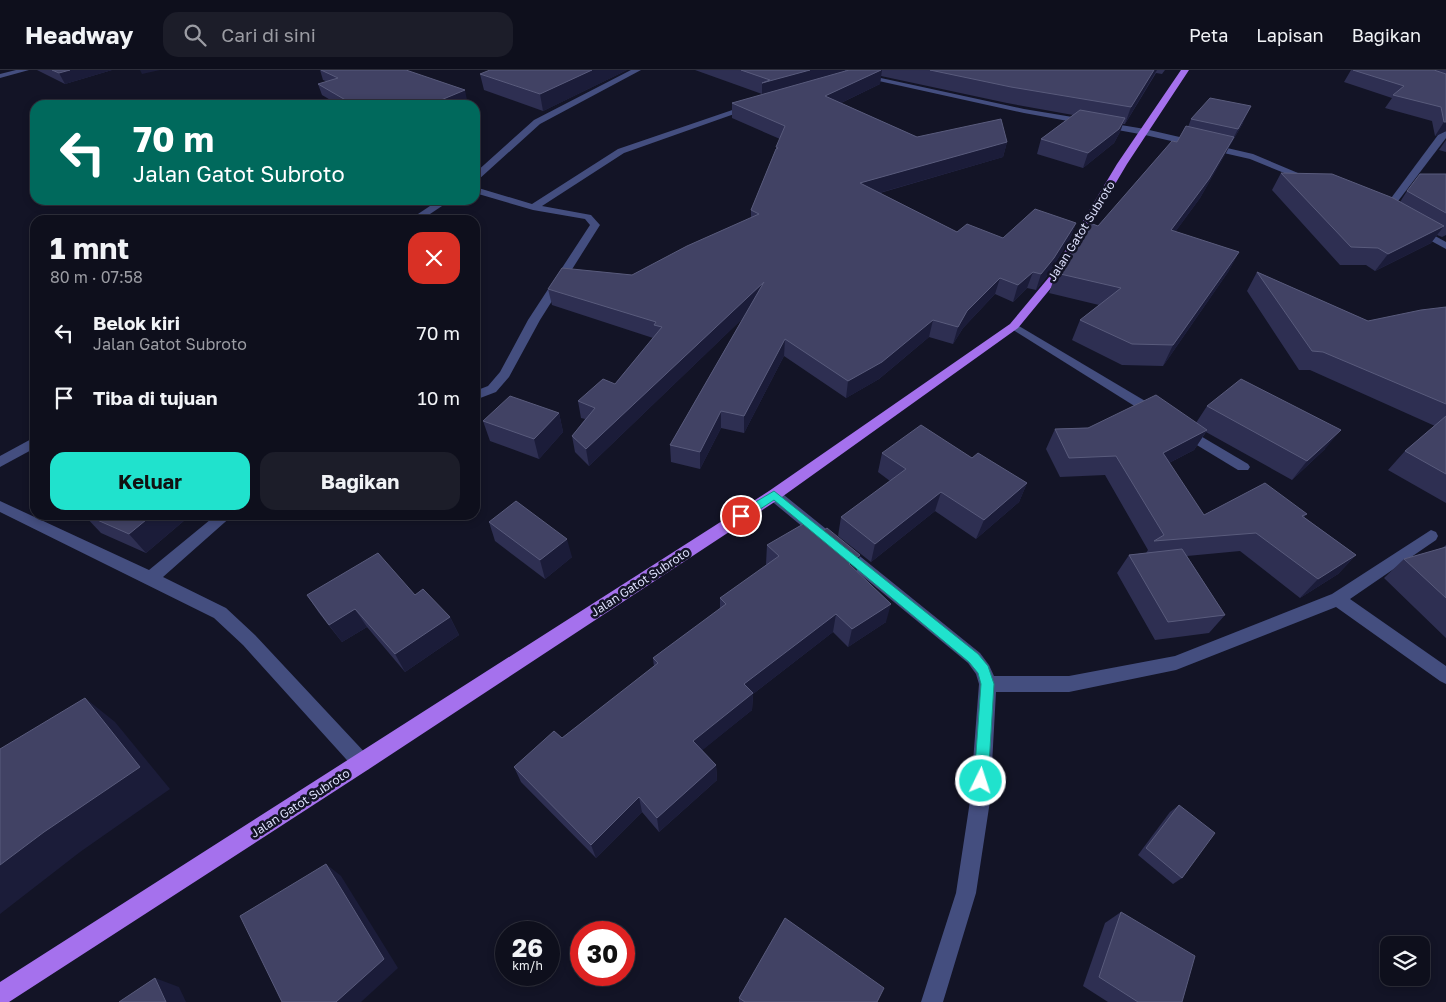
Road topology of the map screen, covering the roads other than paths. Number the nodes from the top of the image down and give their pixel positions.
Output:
1 (25, 70) edge
2 (637, 70) edge
3 (833, 70) edge
4 (1184, 70) edge
5 (0, 76) edge
6 (862, 76) junction
7 (842, 81) edge
8 (758, 105) edge
9 (1145, 132) junction
10 (1446, 134) edge
11 (480, 173) edge
12 (1323, 185) edge
13 (480, 191) edge
14 (438, 205) edge
15 (533, 207) junction
16 (1386, 212) edge
17 (422, 215) edge
18 (1412, 226) edge
19 (1446, 246) edge
20 (1014, 326) junction
21 (480, 394) edge
22 (30, 445) edge
23 (0, 462) edge
24 (1243, 468) dead end
25 (774, 495) junction
26 (0, 506) edge
27 (220, 520) edge
28 (1431, 536) dead end
29 (151, 578) junction
30 (1338, 598) junction
31 (1446, 676) edge
32 (988, 684) junction
33 (362, 763) junction
34 (0, 995) edge
35 (932, 1002) edge

1 - 5 street
2 - 11 street
3 - 6 street
4 - 9 main road, Jalan Gatot Subroto
6 - 7 street
6 - 9 street
8 - 15 street
9 - 12 street
9 - 20 main road, Jalan Gatot Subroto
10 - 16 street
13 - 15 street
14 - 17 street
15 - 21 street
18 - 19 street
20 - 24 street
20 - 25 main road, Jalan Gatot Subroto
22 - 23 street
25 - 32 street
25 - 33 main road, Jalan Gatot Subroto
26 - 29 street
27 - 29 street
28 - 30 street
29 - 33 street
30 - 31 street
30 - 32 street
32 - 35 street
33 - 34 main road, Jalan Gatot Subroto

